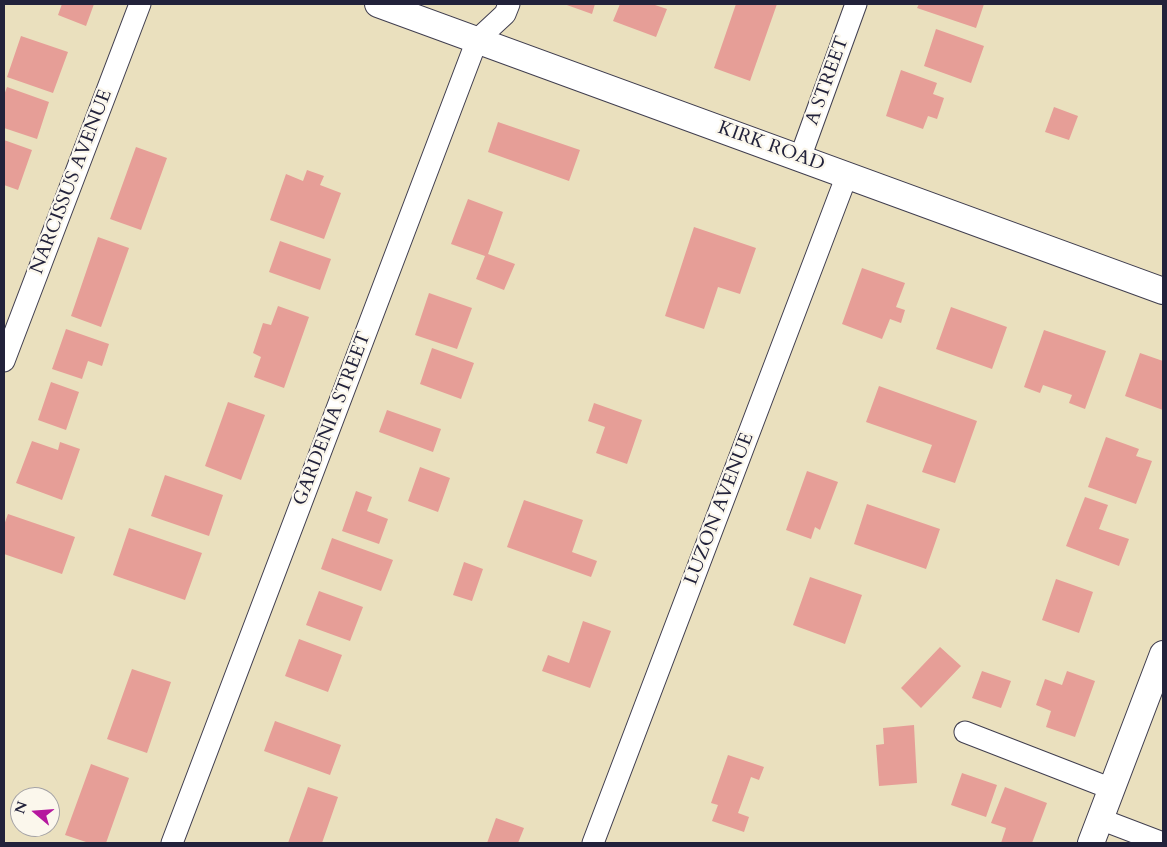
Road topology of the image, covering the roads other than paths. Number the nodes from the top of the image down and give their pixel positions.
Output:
1 (140, 4) edge
2 (378, 4) edge
3 (509, 4) edge
4 (856, 4) edge
5 (477, 40) junction
6 (800, 158) junction
7 (847, 175) junction
8 (1163, 291) edge
9 (4, 361) edge
10 (1163, 654) edge
11 (965, 732) dead end
12 (1112, 789) junction
13 (1100, 819) junction
14 (1163, 842) edge
15 (172, 843) edge
16 (593, 843) edge
17 (1091, 843) edge

1 - 9 street, NARCISSUS AVENUE
2 - 5 street, KIRK ROAD
3 - 5 street, GARDENIA STREET
4 - 6 street, A STREET
5 - 6 street, KIRK ROAD
5 - 15 street, GARDENIA STREET
6 - 7 street, KIRK ROAD
7 - 8 street, KIRK ROAD
7 - 16 street, LUZON AVENUE
10 - 12 street
11 - 12 street
12 - 13 street
13 - 14 street
13 - 17 street

